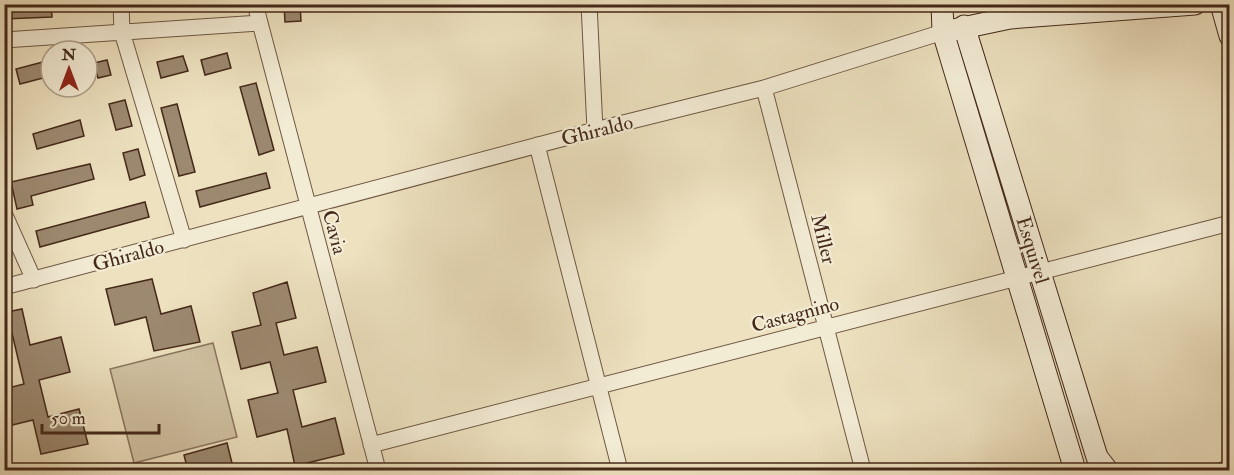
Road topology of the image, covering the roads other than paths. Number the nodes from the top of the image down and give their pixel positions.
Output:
1 (121, 4) edge
2 (255, 4) edge
3 (589, 4) edge
4 (942, 4) edge
5 (1195, 4) edge
6 (1221, 4) edge
7 (259, 22) junction
8 (964, 26) junction
9 (122, 32) junction
10 (943, 32) junction
11 (1230, 36) edge
12 (4, 40) edge
13 (764, 88) junction
14 (595, 130) junction
15 (537, 146) junction
16 (307, 208) junction
17 (4, 213) edge
18 (1230, 223) edge
19 (184, 240) junction
20 (1040, 270) junction
21 (1017, 278) junction
22 (34, 280) junction
23 (4, 287) edge
24 (824, 328) junction
25 (598, 386) junction
26 (371, 445) junction
27 (1230, 468) edge
28 (378, 471) edge
29 (620, 471) edge
30 (863, 471) edge
31 (1075, 471) edge
32 (1107, 471) edge
33 (1222, 471) edge

1 - 9 street
2 - 7 street, Cavia
3 - 14 street
4 - 10 street, Esquivel
5 - 8 street, Ghiraldo
6 - 11 street
7 - 9 street
7 - 16 street, Cavia
8 - 10 street, Ghiraldo
8 - 20 street, Esquivel
9 - 12 street
9 - 19 street
10 - 13 street, Ghiraldo
10 - 21 street, Esquivel
13 - 14 street, Ghiraldo
13 - 24 street, Miller
14 - 15 street, Ghiraldo
15 - 16 street, Ghiraldo
15 - 25 street
16 - 19 street, Ghiraldo
16 - 26 street, Cavia
17 - 22 street
18 - 20 street, Castagnino
19 - 22 street, Ghiraldo
20 - 21 street, Castagnino
20 - 32 street, Esquivel
21 - 24 street, Castagnino
21 - 31 street, Esquivel
22 - 23 street, Ghiraldo
24 - 25 street, Castagnino
24 - 30 street, Miller
25 - 26 street, Castagnino
25 - 29 street
26 - 28 street, Cavia
27 - 33 street

